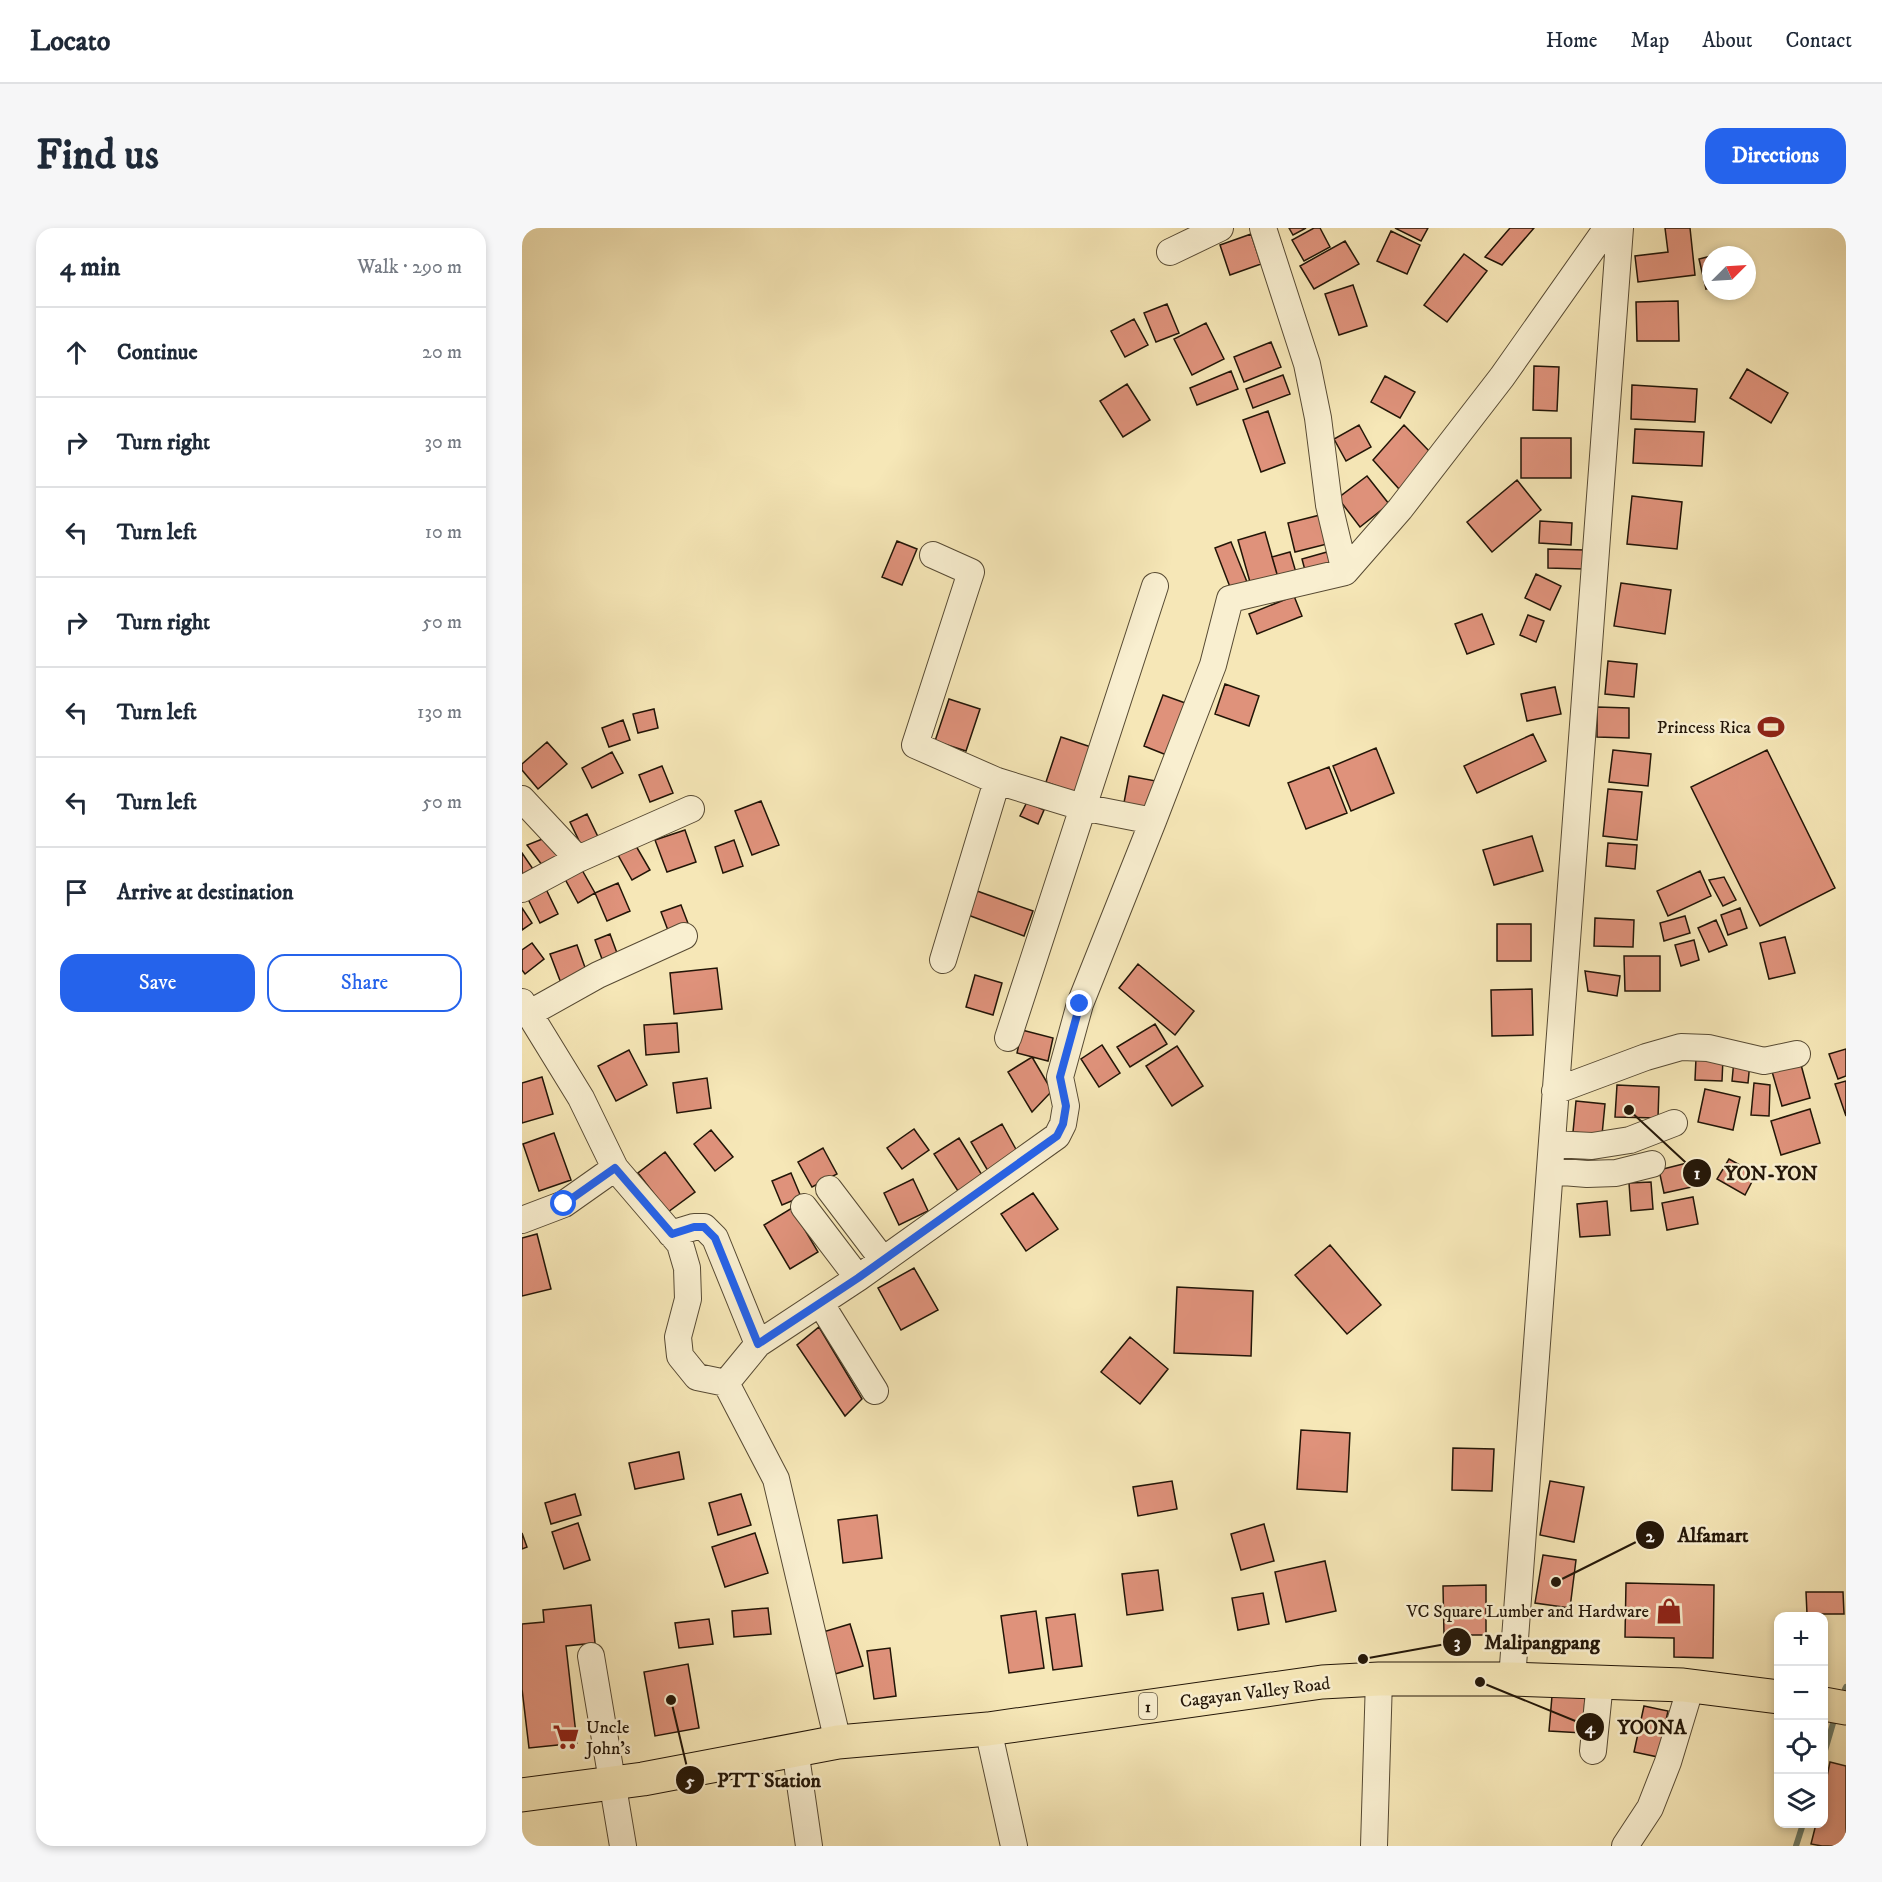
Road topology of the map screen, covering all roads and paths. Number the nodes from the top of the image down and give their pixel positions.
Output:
1 (1220, 228) edge
2 (1263, 228) edge
3 (1606, 228) edge
4 (1620, 228) edge
5 (1170, 252) dead end
6 (933, 555) dead end
7 (1345, 572) junction
8 (1155, 586) dead end
9 (997, 782) junction
10 (522, 799) edge
11 (1082, 807) junction
12 (691, 809) dead end
13 (1154, 821) junction
14 (578, 859) junction
15 (522, 888) edge
16 (684, 936) dead end
17 (943, 960) dead end
18 (526, 1008) edge
19 (1008, 1038) dead end
20 (1797, 1054) dead end
21 (1555, 1091) junction
22 (1674, 1122) dead end
23 (1552, 1144) junction
24 (1652, 1164) dead end
25 (615, 1168) junction
26 (1550, 1171) junction
27 (829, 1189) dead end
28 (804, 1207) dead end
29 (522, 1221) edge
30 (672, 1234) junction
31 (883, 1260) junction
32 (858, 1278) junction
33 (821, 1304) junction
34 (758, 1344) junction
35 (726, 1383) junction
36 (875, 1391) dead end
37 (591, 1656) dead end
38 (1379, 1679) junction
39 (1512, 1679) junction
40 (1600, 1682) junction
41 (1691, 1686) junction
42 (1774, 1696) edge
43 (1828, 1705) edge
44 (1846, 1708) edge
45 (988, 1729) junction
46 (838, 1742) junction
47 (795, 1749) junction
48 (1593, 1751) dead end
49 (612, 1783) junction
50 (522, 1795) edge
51 (623, 1846) edge
52 (809, 1846) edge
53 (1014, 1846) edge
54 (1374, 1846) edge
55 (1625, 1846) edge

1 - 5 street
2 - 7 street
3 - 7 street
4 - 21 street
6 - 9 street
7 - 13 street
8 - 11 street
9 - 11 street
9 - 17 street
10 - 14 street
11 - 13 street
11 - 19 street
12 - 14 street
13 - 31 street
14 - 15 street
16 - 18 street
18 - 25 street
20 - 21 street
21 - 23 street
22 - 23 street
23 - 26 street
24 - 26 street
25 - 29 street
25 - 30 street
26 - 39 street
27 - 31 street
28 - 32 street
30 - 34 street
30 - 35 street
31 - 32 street
32 - 33 street
33 - 34 street
33 - 36 street
34 - 35 street
35 - 46 street
37 - 49 street
38 - 39 highway, Cagayan Valley Road / 1
38 - 45 highway, Cagayan Valley Road / 1
38 - 54 street
39 - 40 highway, Cagayan Valley Road / 1
40 - 41 highway, Cagayan Valley Road / 1
40 - 48 street
41 - 42 highway, Cagayan Valley Road / 1
41 - 55 street
43 - 44 highway
45 - 46 highway, Cagayan Valley Road / 1
45 - 53 street
46 - 47 highway, Cagayan Valley Road / 1
47 - 49 highway, Cagayan Valley Road / 1
47 - 52 street
49 - 50 highway, Cagayan Valley Road / 1
49 - 51 street

